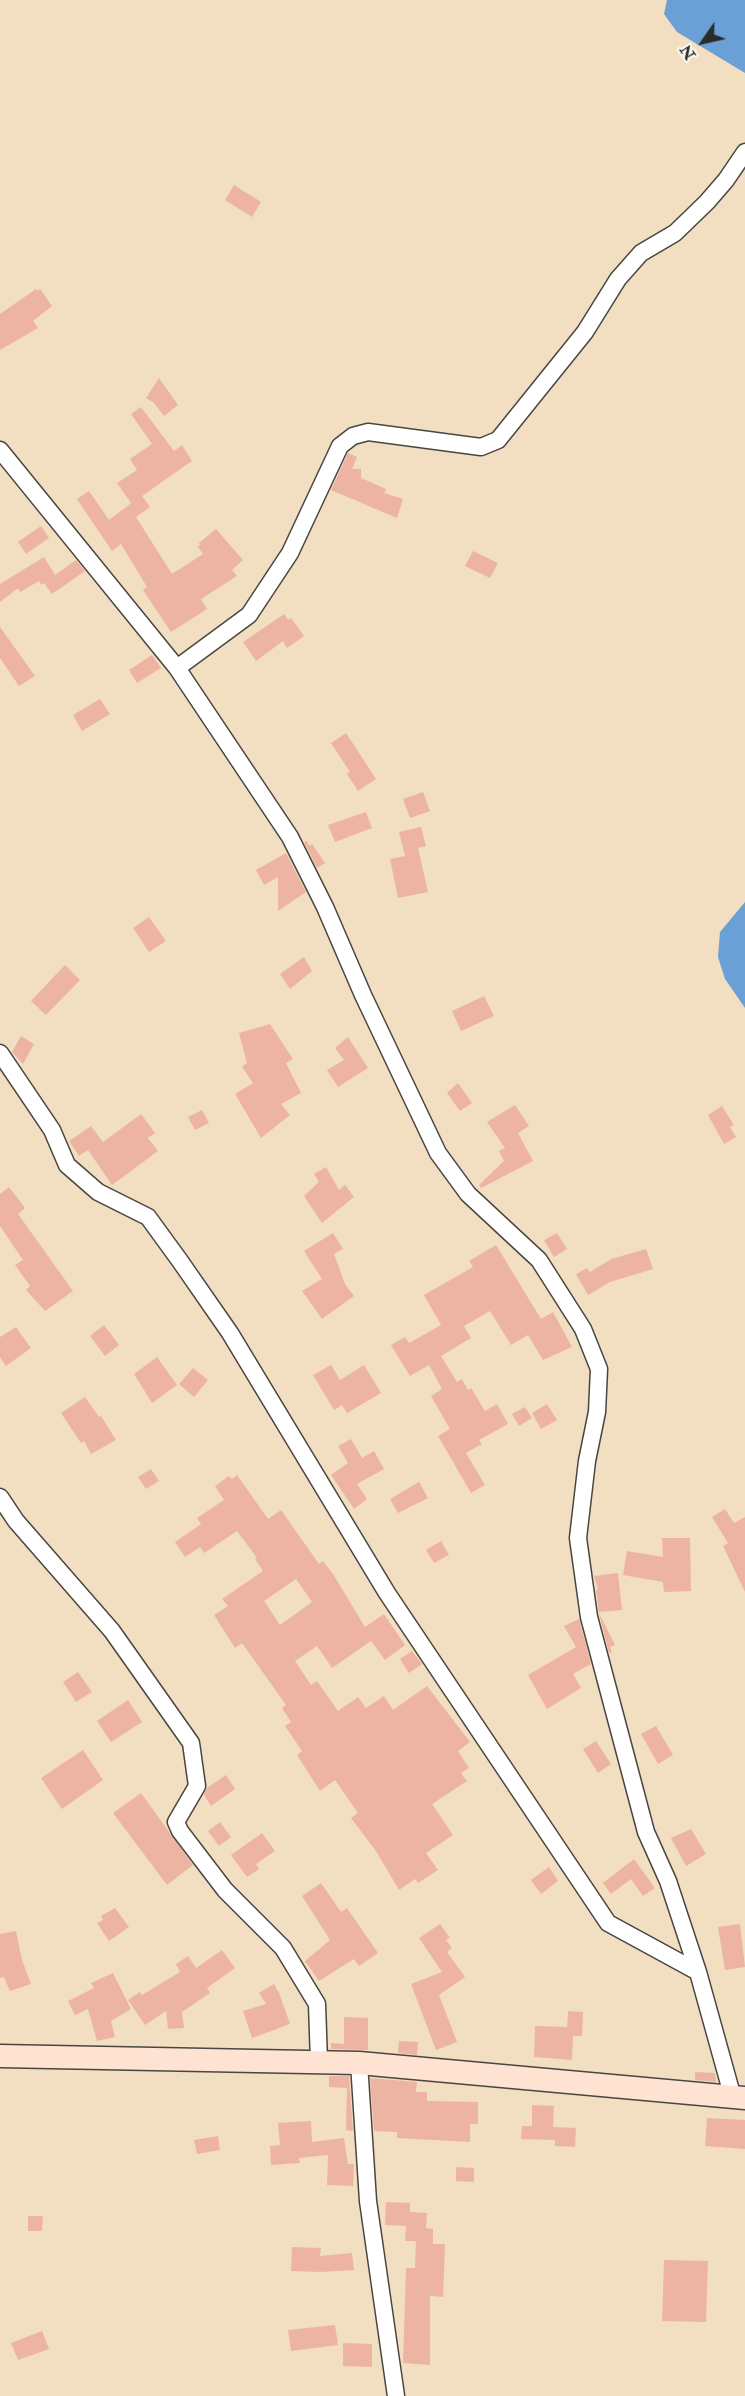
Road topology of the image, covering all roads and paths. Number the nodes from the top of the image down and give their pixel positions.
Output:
1 (745, 152) edge
2 (0, 450) edge
3 (177, 668) junction
4 (0, 1053) edge
5 (0, 1497) edge
6 (698, 1972) junction
7 (0, 2056) edge
8 (319, 2062) junction
9 (360, 2063) junction
10 (739, 2098) edge
11 (396, 2396) edge

1 - 3 street
2 - 3 street
3 - 6 street
4 - 6 street
5 - 8 street
6 - 10 street
7 - 8 main road
8 - 9 main road
9 - 10 main road
9 - 11 street

